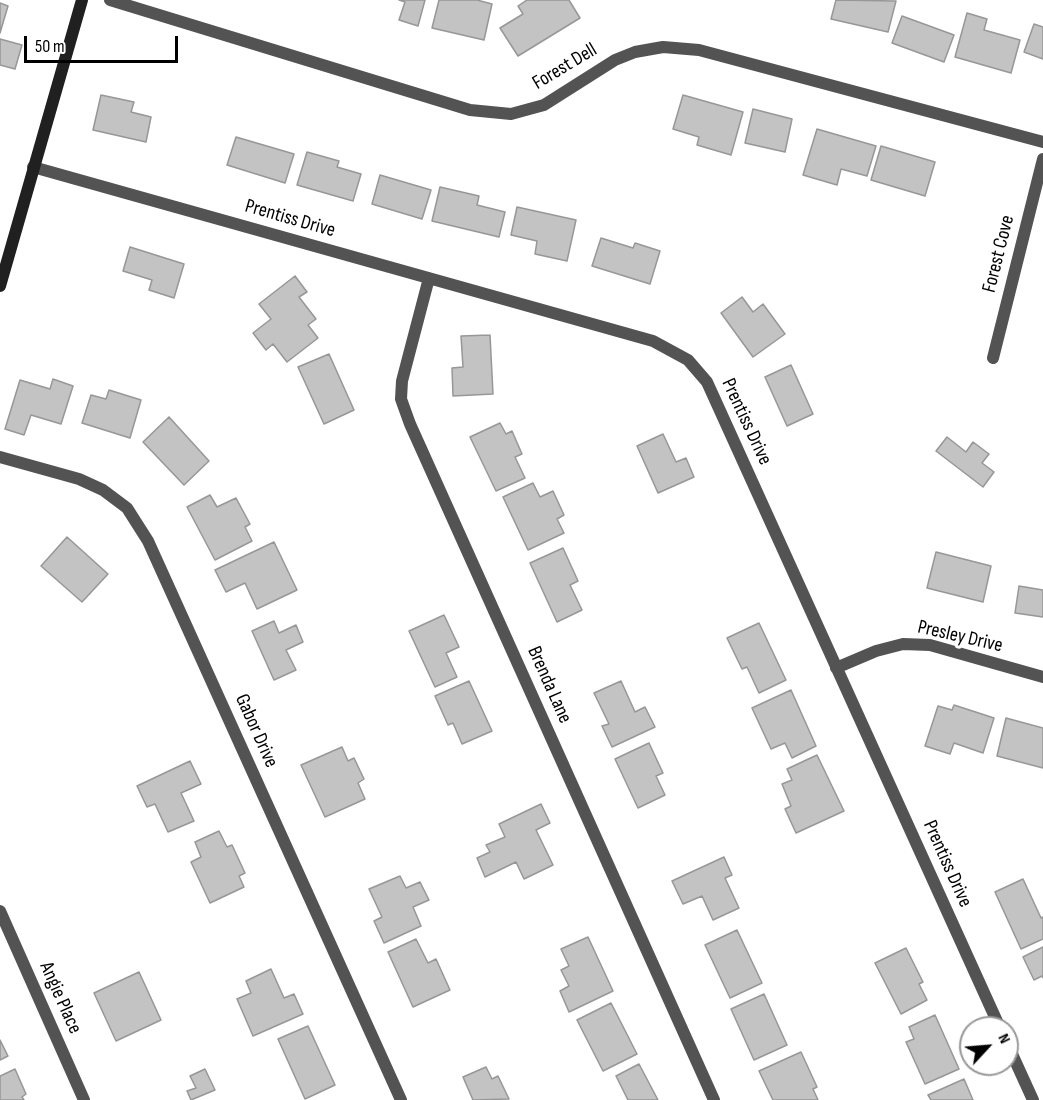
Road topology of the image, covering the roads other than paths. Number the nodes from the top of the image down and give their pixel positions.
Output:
1 (82, 0) edge
2 (110, 0) edge
3 (1043, 142) edge
4 (1043, 159) edge
5 (33, 167) junction
6 (429, 278) junction
7 (0, 286) edge
8 (993, 358) dead end
9 (0, 457) edge
10 (837, 668) junction
11 (1043, 677) edge
12 (0, 911) edge
13 (995, 1016) edge
14 (1019, 1069) edge
15 (84, 1100) edge
16 (401, 1100) edge
17 (714, 1100) edge
18 (1033, 1100) edge

1 - 5 main road
2 - 3 street, Forest Dell
4 - 8 street, Forest Cove
5 - 6 street, Prentiss Drive
5 - 7 main road
6 - 10 street, Prentiss Drive
6 - 17 street, Brenda Lane
9 - 16 street, Gabor Drive
10 - 11 street, Presley Drive
10 - 13 street, Prentiss Drive
12 - 15 street, Angie Place
14 - 18 street

